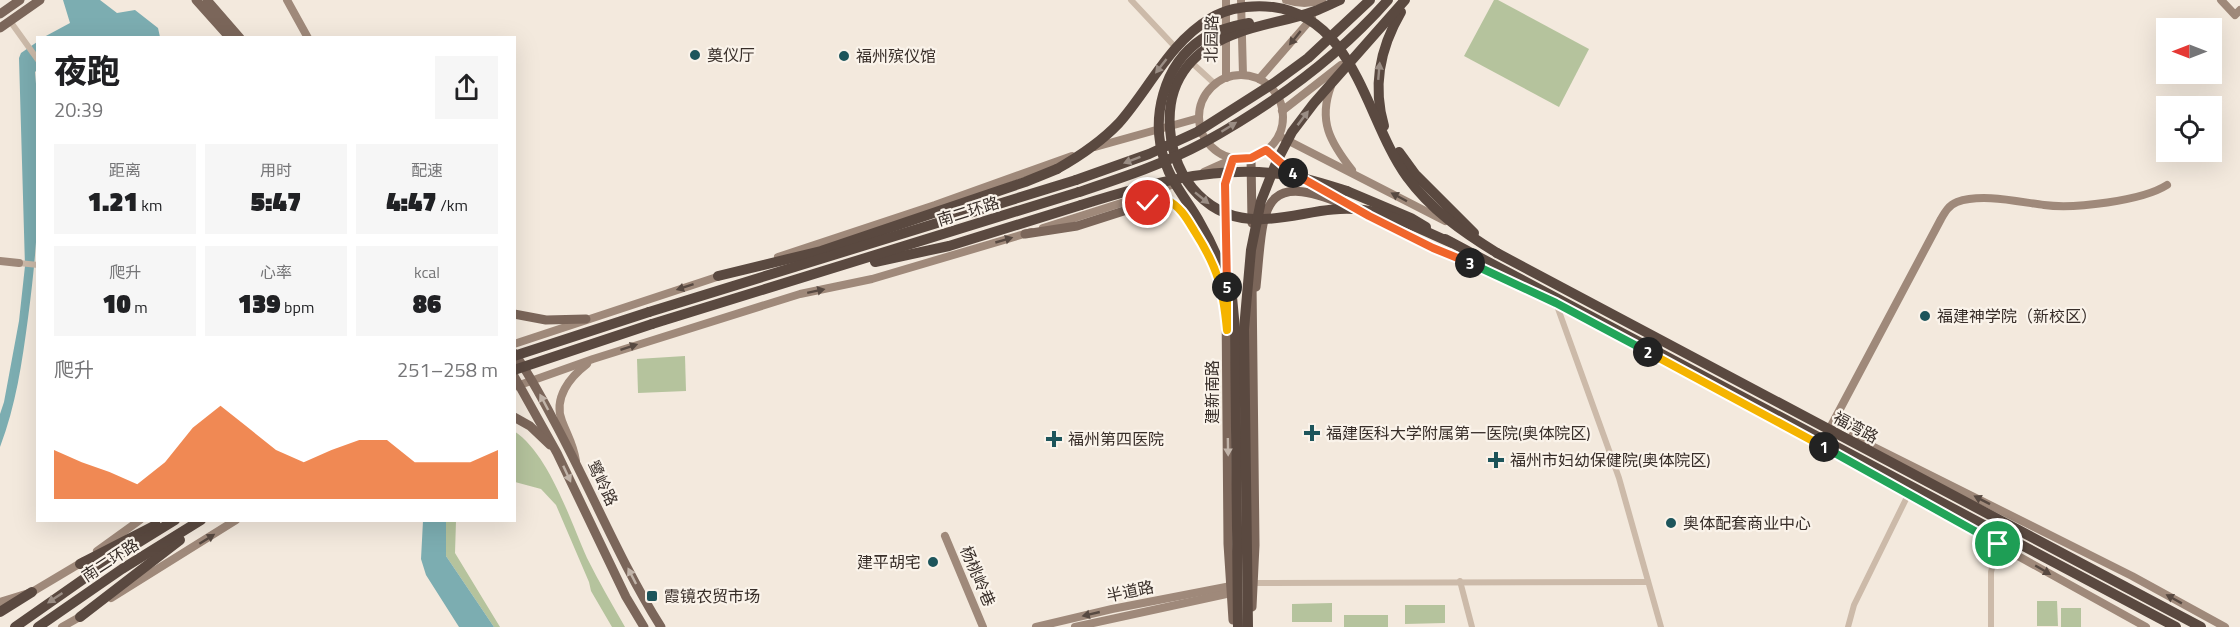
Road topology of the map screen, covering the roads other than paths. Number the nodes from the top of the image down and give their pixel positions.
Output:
1 (20, 0) edge
2 (40, 0) edge
3 (196, 0) edge
4 (207, 0) edge
5 (287, 0) edge
6 (1131, 0) edge
7 (1226, 0) edge
8 (1241, 0) edge
9 (1286, 0) edge
10 (1322, 0) edge
11 (1332, 0) edge
12 (1340, 0) edge
13 (1370, 0) edge
14 (1388, 0) edge
15 (1404, 0) edge
16 (2221, 0) edge
17 (2240, 10) edge
18 (0, 14) edge
19 (1288, 18) junction
20 (10, 21) junction
21 (0, 28) edge
22 (228, 36) edge
23 (238, 36) edge
24 (307, 36) edge
25 (36, 57) edge
26 (1335, 71) junction
27 (1242, 75) junction
28 (1226, 78) junction
29 (1259, 79) junction
30 (1215, 84) junction
31 (1282, 111) junction
32 (1199, 118) junction
33 (1278, 136) junction
34 (1266, 150) junction
35 (1251, 158) junction
36 (1233, 159) junction
37 (1354, 172) junction
38 (2167, 185) dead end
39 (1369, 216) junction
40 (1025, 234) junction
41 (1452, 243) junction
42 (822, 251) junction
43 (1497, 253) junction
44 (0, 261) edge
45 (19, 263) joint
46 (36, 265) edge
47 (777, 272) junction
48 (718, 276) junction
49 (799, 280) junction
50 (1556, 303) junction
51 (516, 314) edge
52 (586, 319) junction
53 (1253, 320) junction
54 (1227, 330) junction
55 (516, 343) edge
56 (516, 354) edge
57 (516, 358) edge
58 (593, 359) junction
59 (516, 369) edge
60 (532, 380) junction
61 (516, 383) edge
62 (516, 418) edge
63 (1831, 426) junction
64 (557, 453) junction
65 (576, 461) junction
66 (1908, 495) junction
67 (137, 522) edge
68 (160, 522) edge
69 (172, 522) edge
70 (200, 522) edge
71 (200, 522) edge
72 (233, 522) edge
73 (945, 536) dead end
74 (1998, 544) junction
75 (2053, 561) junction
76 (80, 564) junction
77 (1460, 581) junction
78 (1648, 582) junction
79 (1254, 583) junction
80 (1231, 589) junction
81 (32, 592) junction
82 (0, 602) edge
83 (0, 612) edge
84 (80, 617) junction
85 (15, 627) edge
86 (38, 627) edge
87 (62, 627) edge
88 (644, 627) edge
89 (661, 627) edge
90 (983, 627) edge
91 (1036, 627) edge
92 (1075, 627) edge
93 (1236, 627) edge
94 (1249, 627) edge
95 (1472, 627) edge
96 (1661, 627) edge
97 (1848, 627) edge
98 (1991, 627) edge
99 (2146, 627) edge
100 (2162, 627) edge
101 (2176, 627) edge
102 (2201, 627) edge
103 (2225, 627) edge

1 - 18 main road
2 - 20 main road
3 - 22 main road
4 - 23 main road
5 - 24 main road
6 - 30 street
7 - 28 main road, 北园路
8 - 27 main road, 北园路
9 - 10 main road
11 -> 29 main road
12 - 19 highway, bridge
13 -> 47 highway, 南二环路, bridge
49 -> 14 highway, 南二环路, bridge
15 - 26 main road
43 -> 15 highway, bridge
94 -> 15 highway, bridge
16 - 17 main road
19 -> 41 highway, bridge
19 - 93 highway, bridge
20 - 21 main road
20 - 25 street
26 - 31 main road
26 - 37 main road
27 - 28 main road
27 - 29 main road
28 - 30 main road
29 - 31 main road
30 - 32 main road
31 - 33 main road
32 - 36 main road
32 - 48 main road
33 - 34 main road
33 - 37 main road
34 - 35 main road
34 - 39 main road
35 - 36 main road
35 - 53 main road
36 - 40 main road
36 - 54 main road, 建新南路
63 -> 37 main road
38 - 63 main road
39 - 50 main road
39 - 53 main road
40 - 54 main road
58 -> 40 main road
41 - 49 highway, bridge
41 - 75 highway, 福湾路
43 -> 42 highway, bridge
42 - 47 highway
42 - 48 highway
43 - 102 highway, 福湾路
44 - 45 main road
45 - 46 street
47 - 56 highway, 南二环路, bridge
48 -> 52 main road
49 - 59 highway, 南二环路, bridge
50 - 66 main road
50 - 78 street
51 - 52 main road
52 - 55 main road
53 - 79 main road
54 -> 80 main road, 建新南路
57 - 60 main road, 鹭岭路
58 - 60 main road
58 - 65 main road
60 - 61 main road
65 -> 60 main road, 鹭岭路
61 - 64 main road, 鹭岭路
62 - 64 main road
103 -> 63 main road
64 -> 88 main road, 鹭岭路
89 -> 65 main road, 鹭岭路
66 - 74 main road
66 - 97 street
67 - 76 main road
68 - 76 highway
69 -> 85 highway, 南二环路
70 - 84 highway
71 - 86 highway, 南二环路
84 -> 72 main road
73 - 90 main road, 杨桃岭巷
74 - 98 street
74 -> 99 main road
75 - 100 highway
75 - 101 highway, 福湾路
76 - 81 main road
77 - 78 street
77 - 79 street
77 - 95 street
78 - 96 street
79 - 94 main road
80 -> 91 main road, 半道路
80 - 92 main road, 半道路
80 - 93 main road, 建新南路
81 - 82 main road
81 - 83 highway
84 - 87 main road

